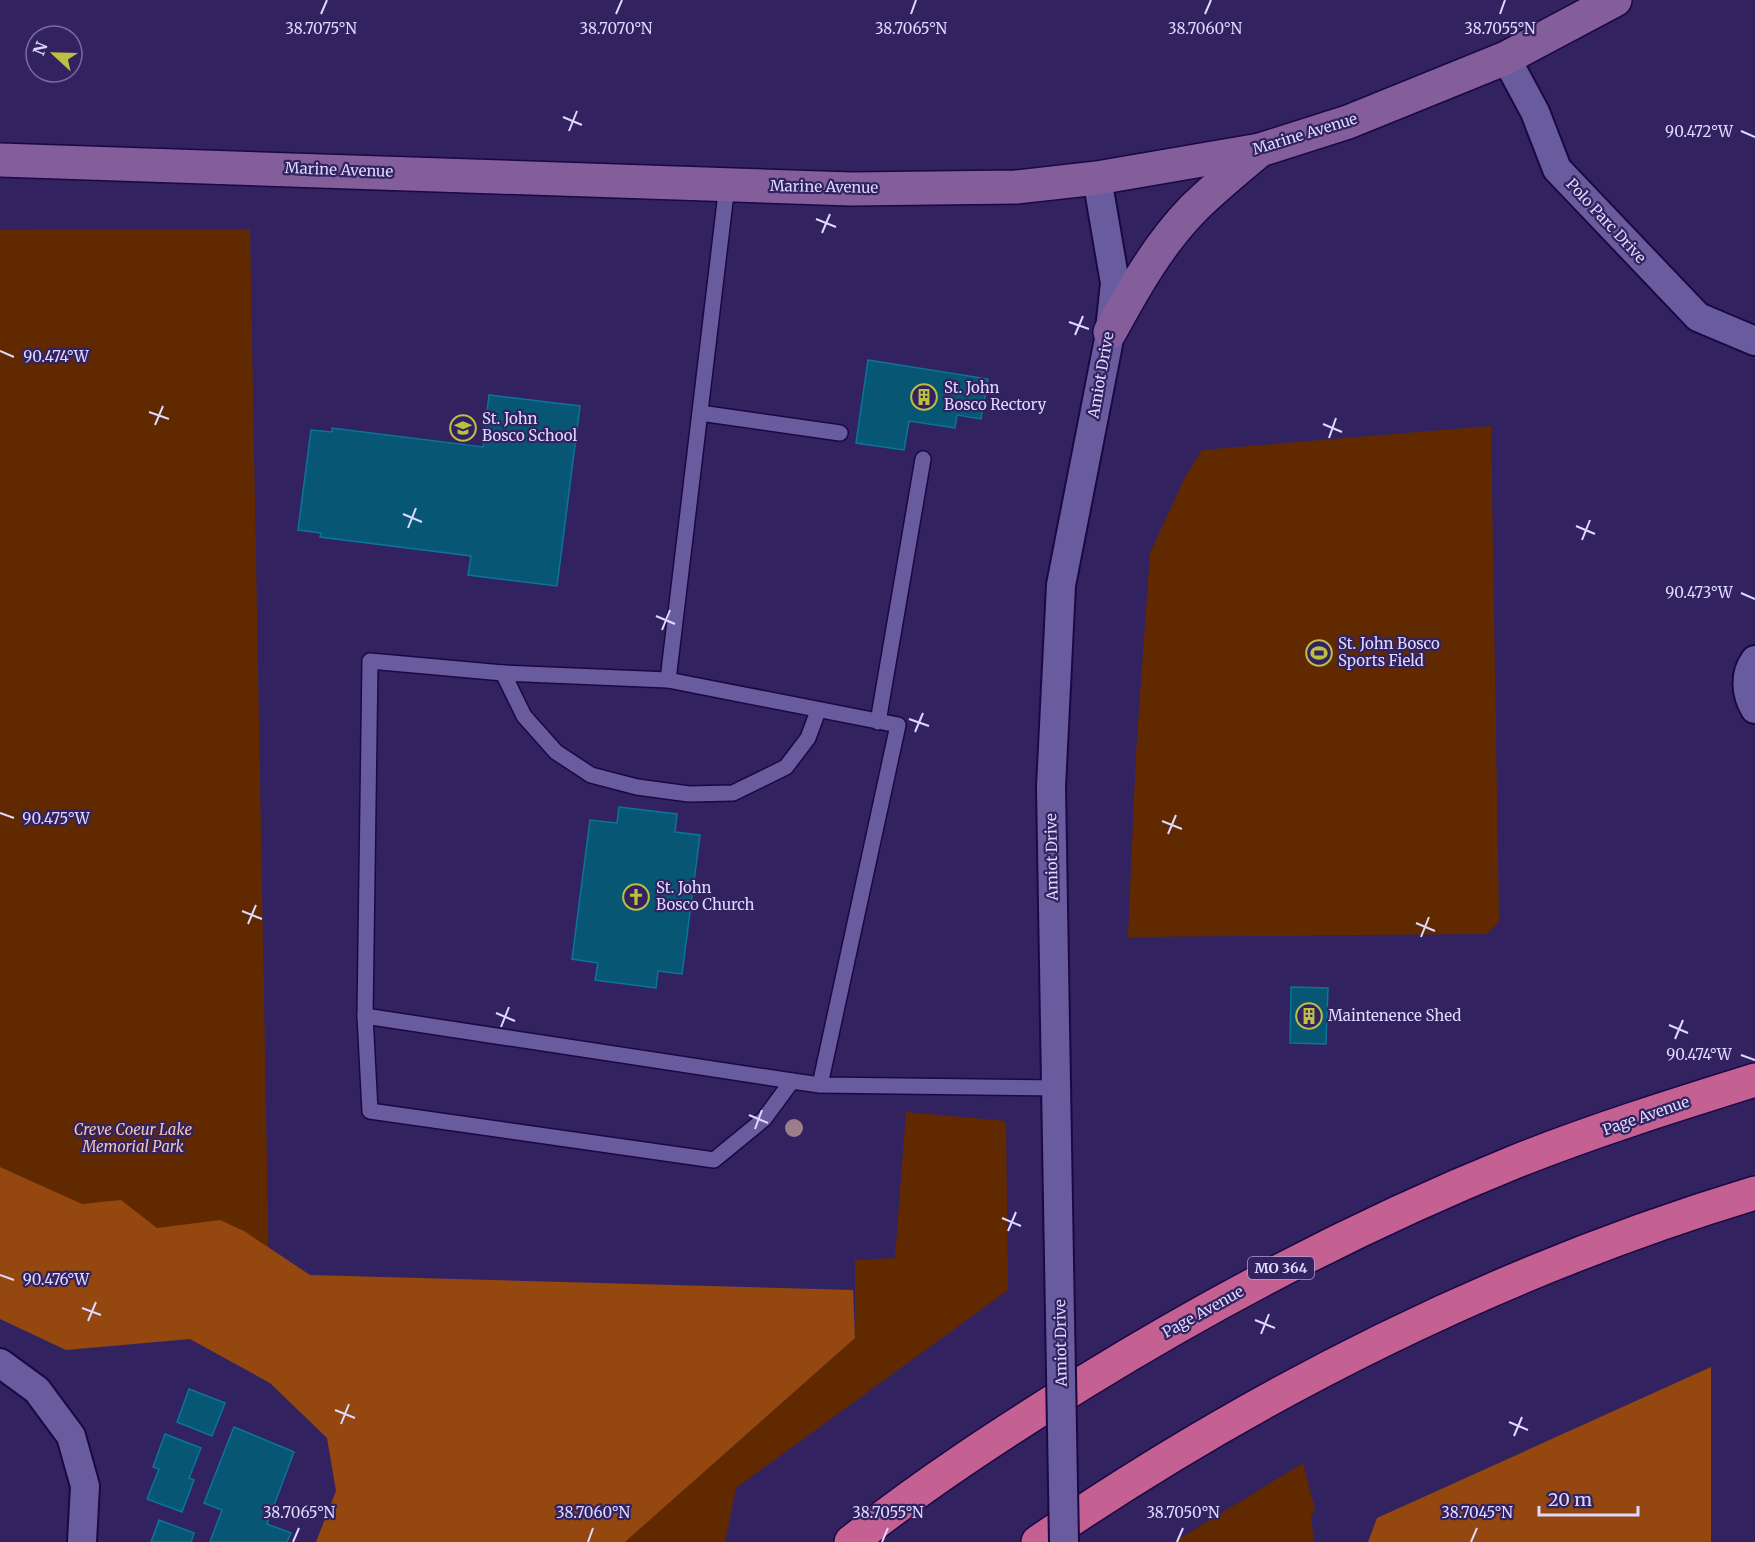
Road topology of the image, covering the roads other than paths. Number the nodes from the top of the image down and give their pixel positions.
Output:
1 (1615, 0) edge
2 (1506, 58) junction
3 (1260, 150) junction
4 (0, 160) edge
5 (1097, 178) junction
6 (727, 184) junction
7 (1110, 332) junction
8 (1755, 341) edge
9 (700, 413) junction
10 (840, 434) dead end
11 (923, 459) dead end
12 (1755, 660) edge
13 (503, 673) junction
14 (668, 680) junction
15 (1755, 709) edge
16 (818, 711) junction
17 (878, 722) junction
18 (365, 1016) junction
19 (1755, 1080) edge
20 (792, 1081) junction
21 (820, 1085) junction
22 (1057, 1088) junction
23 (1755, 1193) edge
24 (0, 1363) edge
25 (82, 1542) edge
26 (851, 1542) edge
27 (1038, 1542) edge
28 (1064, 1542) edge

1 - 2 main road, Marine Avenue
2 - 3 main road, Marine Avenue
2 - 8 street, Polo Parc Drive
3 - 5 main road, Marine Avenue
3 - 7 main road
4 - 6 main road, Marine Avenue
5 - 6 main road, Marine Avenue
5 - 7 street, Amiot Drive
6 - 9 lane
7 - 22 street, Amiot Drive
9 - 10 lane
9 - 14 lane
11 - 17 lane
12 - 15 street
13 - 14 lane
13 - 16 lane
13 - 18 lane
14 - 16 lane
16 - 17 lane
17 - 21 lane
18 - 20 lane
18 - 20 lane
19 - 26 highway, Page Avenue / MO 364
20 - 21 lane
21 - 22 lane
22 - 28 street, Amiot Drive, bridge
23 - 27 highway
24 - 25 street

